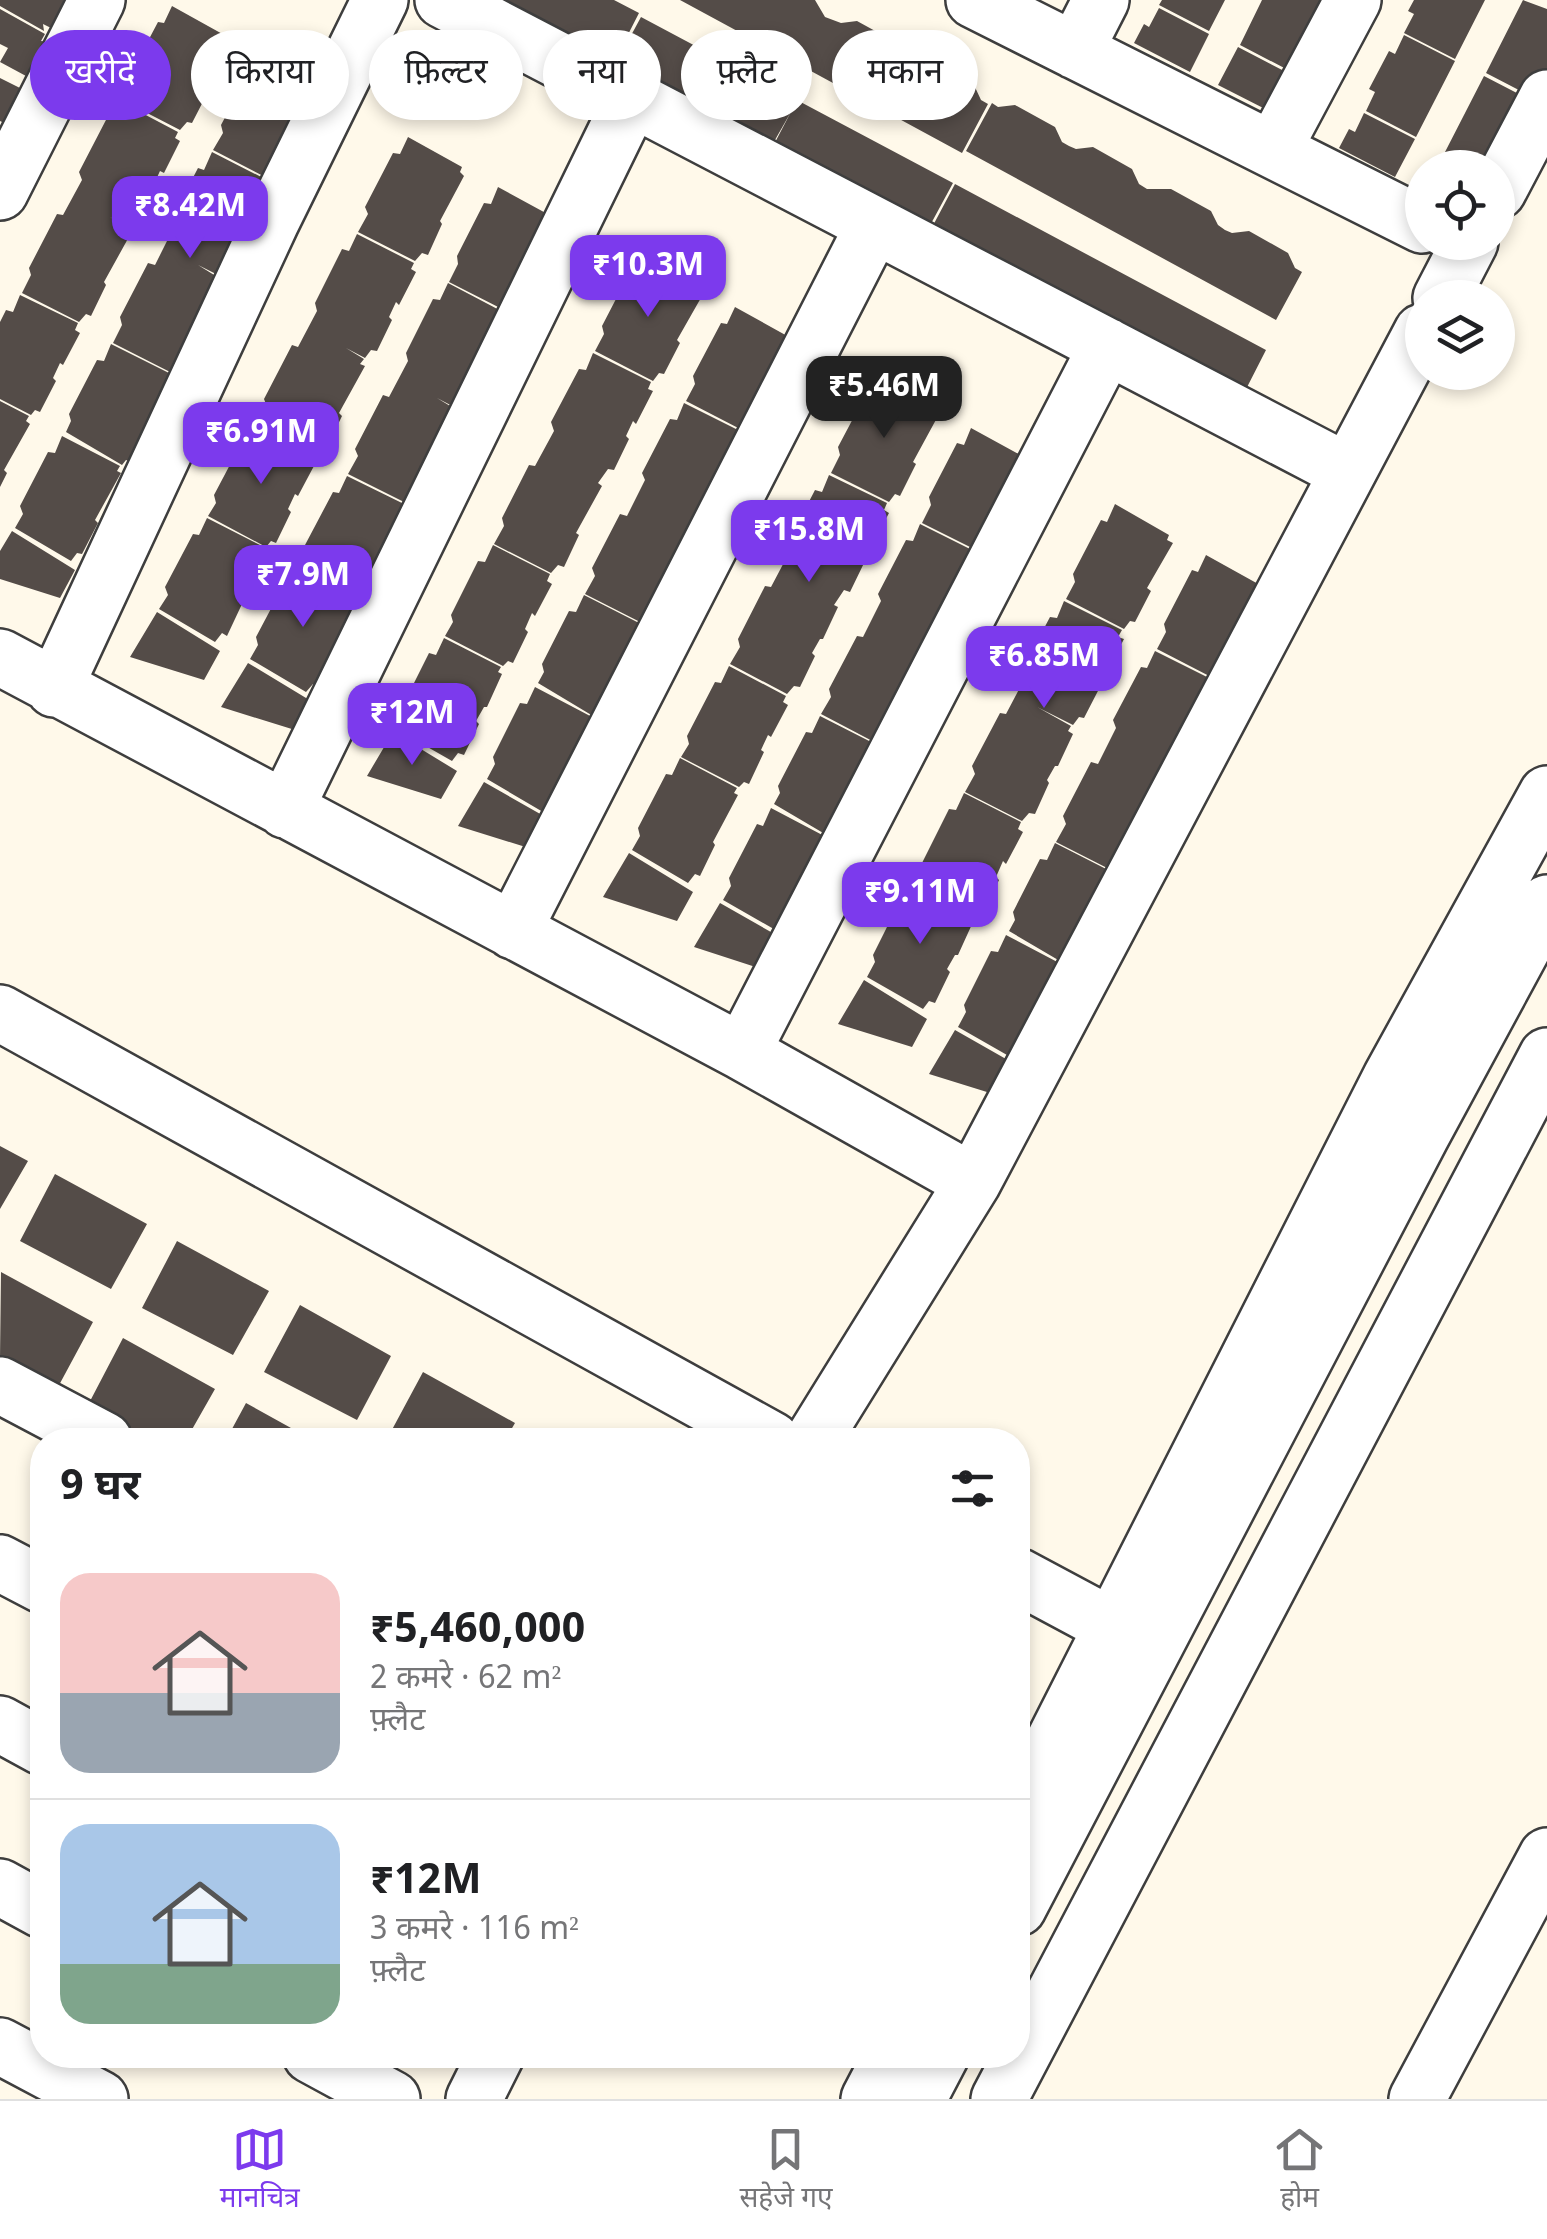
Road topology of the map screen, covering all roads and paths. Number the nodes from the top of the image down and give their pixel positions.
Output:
1 (97, 0) edge
2 (380, 0) edge
3 (443, 0) edge
4 (974, 0) edge
5 (1101, 0) edge
6 (1352, 0) edge
7 (1074, 51) junction
8 (543, 52) edge
9 (1547, 98) edge
10 (661, 114) edge
11 (622, 120) edge
12 (1273, 150) junction
13 (1515, 159) edge
14 (0, 192) edge
15 (1405, 215) edge
16 (874, 225) junction
17 (1107, 346) junction
18 (1405, 364) edge
19 (1348, 472) junction
20 (0, 658) edge
21 (54, 688) junction
22 (1547, 794) edge
23 (285, 810) junction
24 (1547, 903) edge
25 (513, 931) junction
26 (0, 1012) edge
27 (742, 1052) junction
28 (1547, 1056) edge
29 (973, 1182) junction
30 (0, 1385) edge
31 (81, 1428) edge
32 (750, 1428) edge
33 (820, 1428) edge
34 (0, 1563) edge
35 (30, 1579) edge
36 (1030, 1582) edge
37 (1133, 1638) junction
38 (0, 1724) edge
39 (30, 1740) edge
40 (1030, 1794) edge
41 (1547, 1856) edge
42 (1030, 1880) edge
43 (0, 1887) edge
44 (30, 1903) edge
45 (1030, 2042) edge
46 (0, 2046) edge
47 (30, 2062) edge
48 (42, 2068) edge
49 (334, 2068) edge
50 (490, 2068) edge
51 (885, 2068) edge
52 (934, 2068) edge
53 (1016, 2068) edge
54 (100, 2099) edge
55 (392, 2099) edge
56 (474, 2099) edge
57 (869, 2099) edge
58 (918, 2099) edge
59 (1000, 2099) edge
60 (1417, 2099) edge

1 - 14 street
2 - 21 street
3 - 8 street
4 - 7 street
5 - 7 street
6 - 12 street
7 - 12 street
9 - 13 street
10 - 16 street
11 - 23 street
12 - 15 street
16 - 17 street
16 - 25 street
17 - 19 street
17 - 27 street
18 - 19 street
19 - 29 street
20 - 21 street
21 - 23 street
22 - 37 street
23 - 25 street
24 - 37 street
25 - 27 street
26 - 32 street
27 - 29 street
28 - 45 street
29 - 33 street
30 - 31 street
34 - 35 street
36 - 37 street
37 - 40 street
37 - 42 street
38 - 39 street
41 - 60 street
43 - 44 street
46 - 47 street
48 - 54 street
49 - 55 street
50 - 56 street
51 - 57 street
52 - 58 street
53 - 59 street

